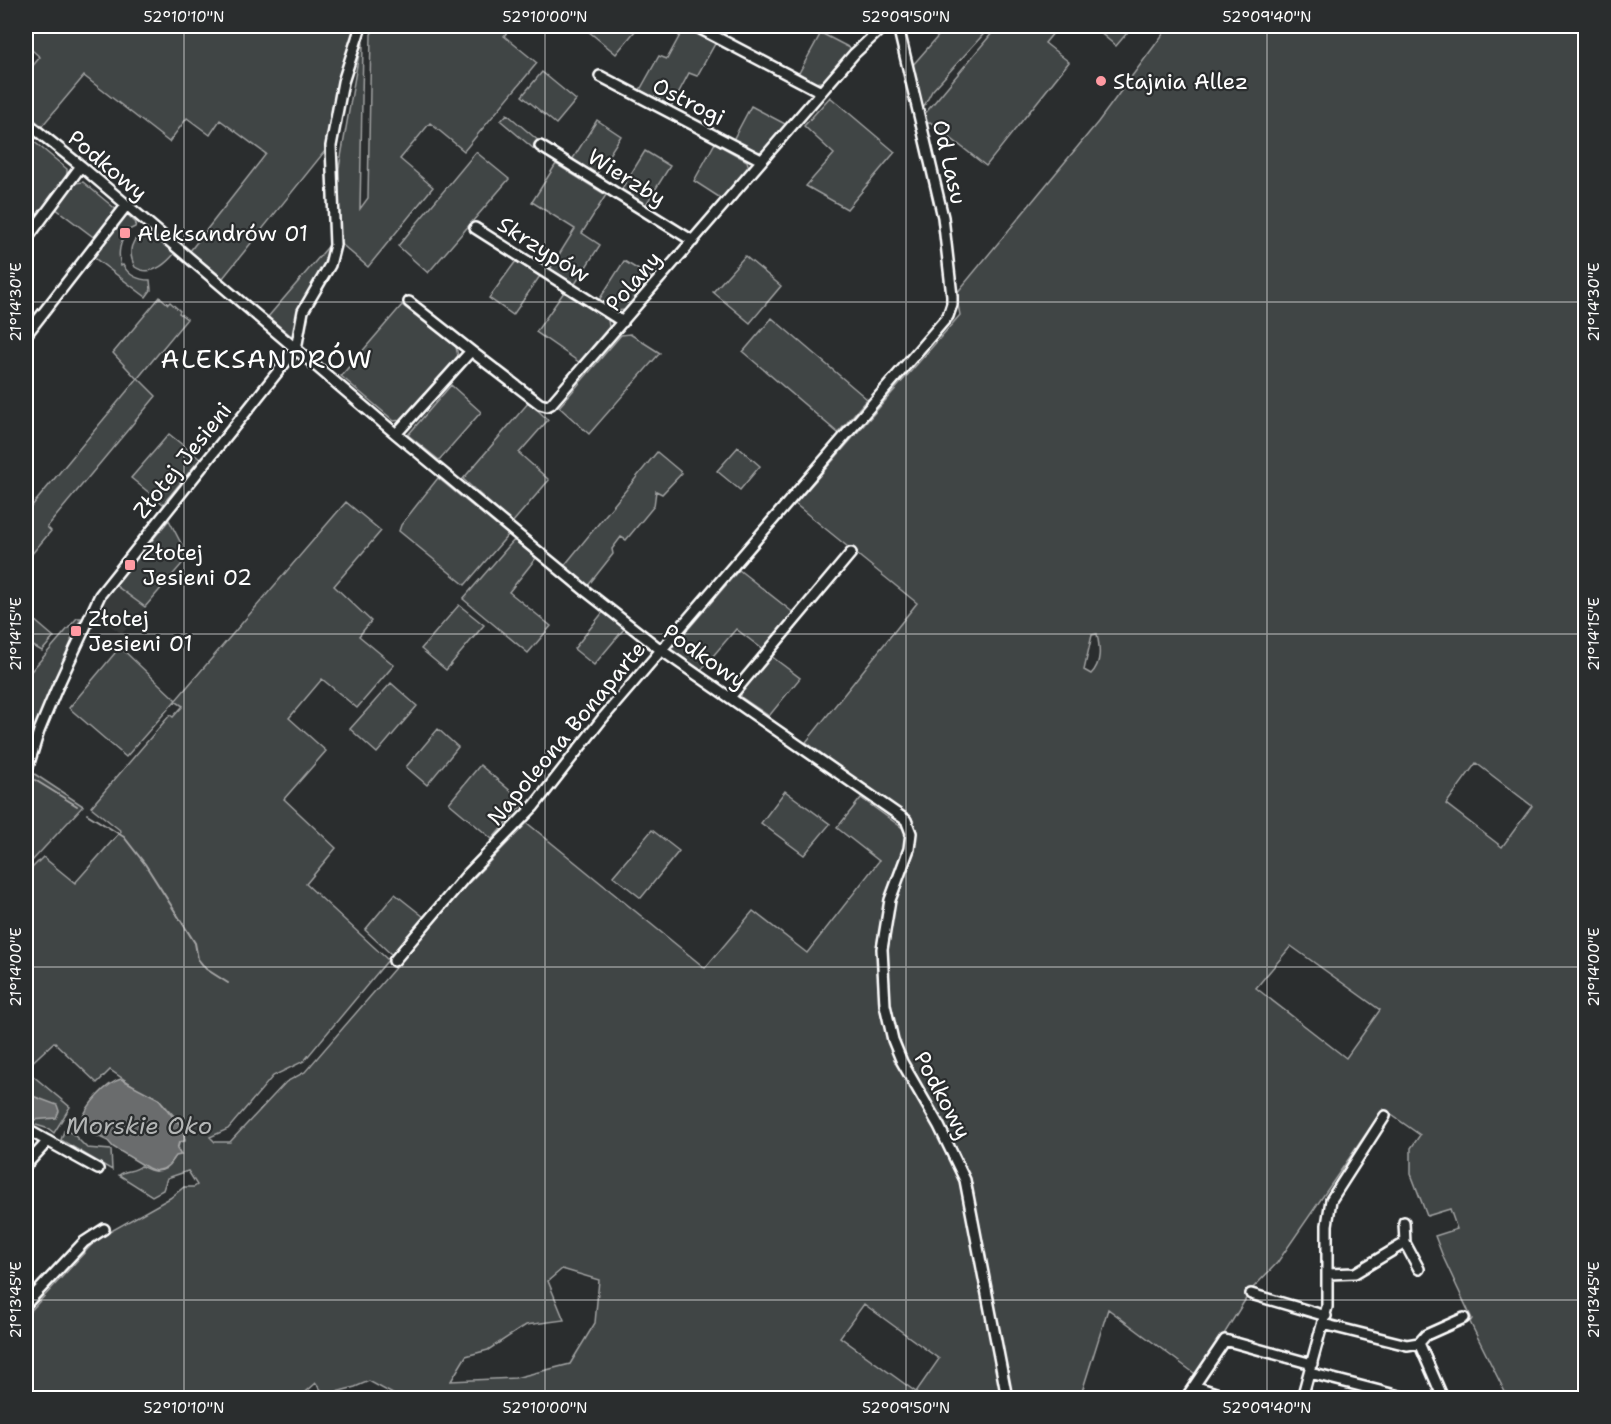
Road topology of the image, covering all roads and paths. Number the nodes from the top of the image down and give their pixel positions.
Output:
1 (362, 26) edge
2 (695, 26) edge
3 (884, 26) edge
4 (898, 26) edge
5 (600, 76) dead end
6 (821, 92) junction
7 (26, 122) edge
8 (540, 146) dead end
9 (761, 160) junction
10 (81, 166) junction
11 (126, 206) junction
12 (475, 228) dead end
13 (26, 240) edge
14 (693, 241) junction
15 (409, 302) dead end
16 (951, 308) joint
17 (623, 322) junction
18 (26, 335) edge
19 (296, 349) junction
20 (471, 351) junction
21 (396, 434) junction
22 (851, 553) dead end
23 (661, 650) junction
24 (730, 697) junction
25 (26, 773) edge
26 (394, 961) dead end
27 (1385, 1116) dead end
28 (26, 1129) edge
29 (48, 1141) junction
30 (26, 1165) edge
31 (98, 1169) dead end
32 (1404, 1222) dead end
33 (104, 1229) dead end
34 (1405, 1243) junction
35 (1419, 1269) dead end
36 (1328, 1274) junction
37 (1251, 1294) dead end
38 (26, 1305) edge
39 (1464, 1318) dead end
40 (1324, 1320) junction
41 (1419, 1343) junction
42 (1311, 1368) junction
43 (1194, 1386) junction
44 (1007, 1398) edge
45 (1186, 1398) edge
46 (1231, 1398) edge
47 (1302, 1398) edge
48 (1407, 1398) edge
49 (1443, 1398) edge

1 - 19 street, Złotej Jesieni
2 - 6 street
3 - 6 street, Polany
4 - 16 street, Od Lasu
5 - 9 street, Ostrogi
6 - 9 street, Polany
7 - 10 street, Podkowy
8 - 14 street, Wierzby
9 - 14 street, Polany
10 - 11 street, Podkowy
10 - 13 street
11 - 18 street
11 - 19 street, Podkowy
12 - 17 street, Skrzypów
14 - 17 street, Polany
15 - 20 street
16 - 23 street, Napoleona Bonaparte
17 - 20 street, Polany
19 - 21 street, Podkowy
19 - 25 street, Złotej Jesieni
20 - 21 street
21 - 23 street, Podkowy
22 - 24 street
23 - 24 street, Podkowy
23 - 26 street, Napoleona Bonaparte
24 - 44 street, Podkowy
27 - 36 street
28 - 29 street
29 - 30 street
29 - 31 street
32 - 34 street
33 - 38 street
34 - 35 street
34 - 36 street
36 - 40 street
37 - 40 street
39 - 41 street
40 - 41 street
40 - 42 street
41 - 49 street
42 - 43 street
42 - 47 street
42 - 48 street
43 - 45 street
43 - 46 street

